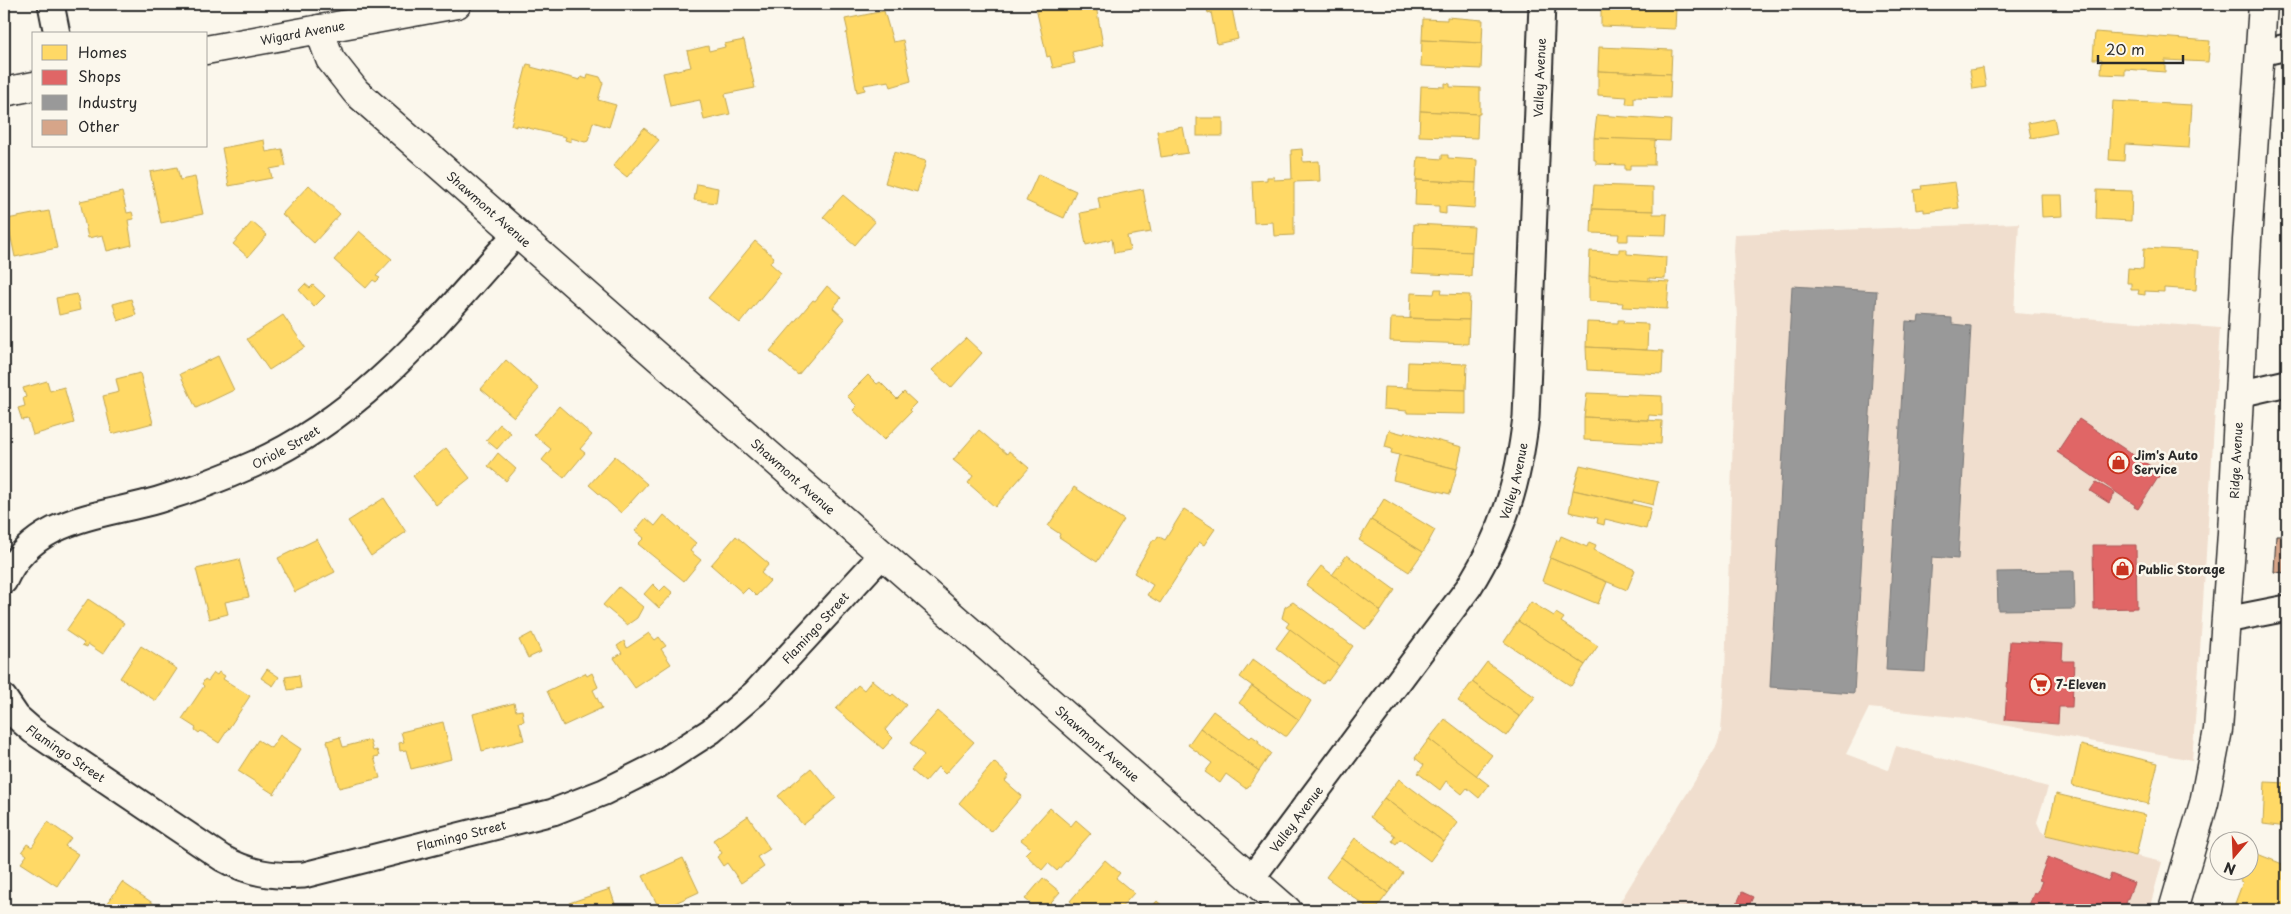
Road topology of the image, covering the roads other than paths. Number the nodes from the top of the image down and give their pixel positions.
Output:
1 (50, 4) edge
2 (457, 4) edge
3 (1542, 4) edge
4 (2262, 4) edge
5 (319, 29) junction
6 (57, 32) edge
7 (2287, 47) edge
8 (208, 50) edge
9 (2260, 53) junction
10 (32, 86) edge
11 (4, 92) edge
12 (516, 234) junction
13 (2287, 384) edge
14 (2239, 394) junction
15 (882, 555) junction
16 (5, 579) edge
17 (2287, 608) edge
18 (2226, 620) junction
19 (4, 698) edge
20 (1251, 879) junction
21 (1287, 910) edge
22 (2173, 910) edge

1 - 6 street
2 - 5 street, Wigard Avenue
3 - 20 street, Valley Avenue
4 - 9 street, Ridge Avenue
5 - 8 street, Wigard Avenue
5 - 12 street, Shawmont Avenue
7 - 9 street
9 - 14 street, Ridge Avenue
10 - 11 street
12 - 15 street, Shawmont Avenue
12 - 16 street, Oriole Street
13 - 14 street
14 - 18 street, Ridge Avenue
15 - 19 street, Flamingo Street
15 - 20 street, Shawmont Avenue
17 - 18 street
18 - 22 street, Ridge Avenue
20 - 21 street, Shawmont Avenue

